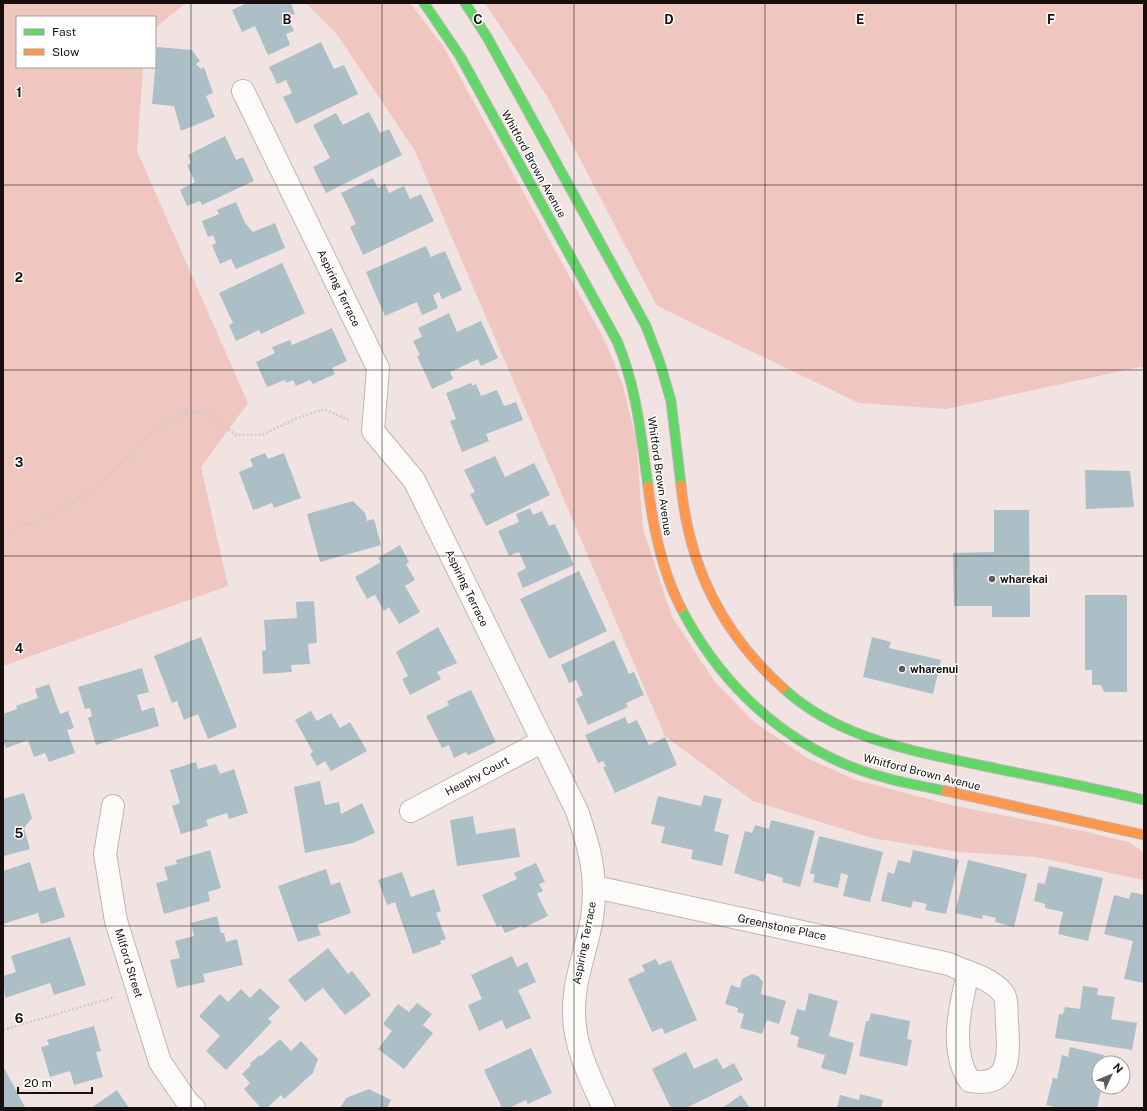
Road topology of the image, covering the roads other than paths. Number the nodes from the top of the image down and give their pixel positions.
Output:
1 (424, 3) edge
2 (465, 3) edge
3 (243, 91) dead end
4 (543, 741) junction
5 (1144, 800) edge
6 (113, 806) dead end
7 (411, 812) dead end
8 (1144, 835) edge
9 (595, 887) junction
10 (968, 973) dead end
11 (194, 1108) edge
12 (604, 1108) edge

1 - 8 main road, Whitford Brown Avenue
2 - 5 main road, Whitford Brown Avenue
3 - 4 street, Aspiring Terrace
4 - 7 street, Heaphy Court
4 - 9 street, Aspiring Terrace
6 - 11 street, Milford Street
9 - 10 street, Greenstone Place
9 - 12 street, Aspiring Terrace

